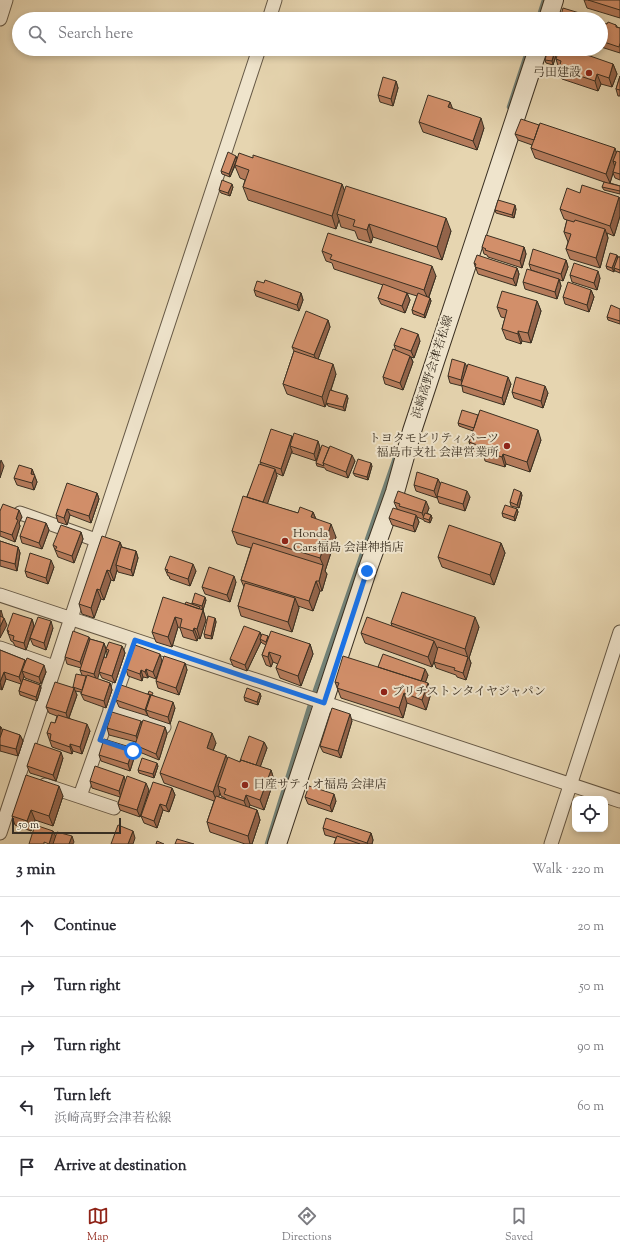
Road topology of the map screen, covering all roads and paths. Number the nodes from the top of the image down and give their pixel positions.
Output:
1 (6, 0) edge
2 (276, 0) edge
3 (554, 0) edge
4 (272, 12) edge
5 (550, 12) edge
6 (0, 19) edge
7 (257, 56) edge
8 (536, 56) edge
9 (20, 513) edge
10 (96, 540) junction
11 (0, 595) edge
12 (70, 619) junction
13 (620, 632) edge
14 (135, 640) junction
15 (0, 648) edge
16 (54, 667) junction
17 (321, 702) junction
18 (110, 709) junction
19 (164, 727) edge
20 (100, 740) junction
21 (113, 744) edge
22 (90, 766) junction
23 (106, 771) edge
24 (18, 776) junction
25 (570, 784) junction
26 (80, 796) junction
27 (620, 801) edge
28 (114, 808) dead end
29 (0, 833) edge
30 (277, 844) edge
31 (551, 844) edge

1 - 6 street
2 - 4 street
3 - 5 main road
7 - 10 street
8 - 17 main road, 浜崎高野会津若松線
9 - 10 street
10 - 12 street
11 - 12 street
12 - 14 street
12 - 16 street
13 - 25 street
14 - 17 street
14 - 18 street
15 - 16 street
16 - 24 street
17 - 25 street
17 - 30 main road, 浜崎高野会津若松線
18 - 19 street
18 - 20 street
20 - 21 street
20 - 22 street
22 - 23 street
22 - 26 street
24 - 26 street
24 - 29 street
25 - 27 street
25 - 31 street
26 - 28 street

